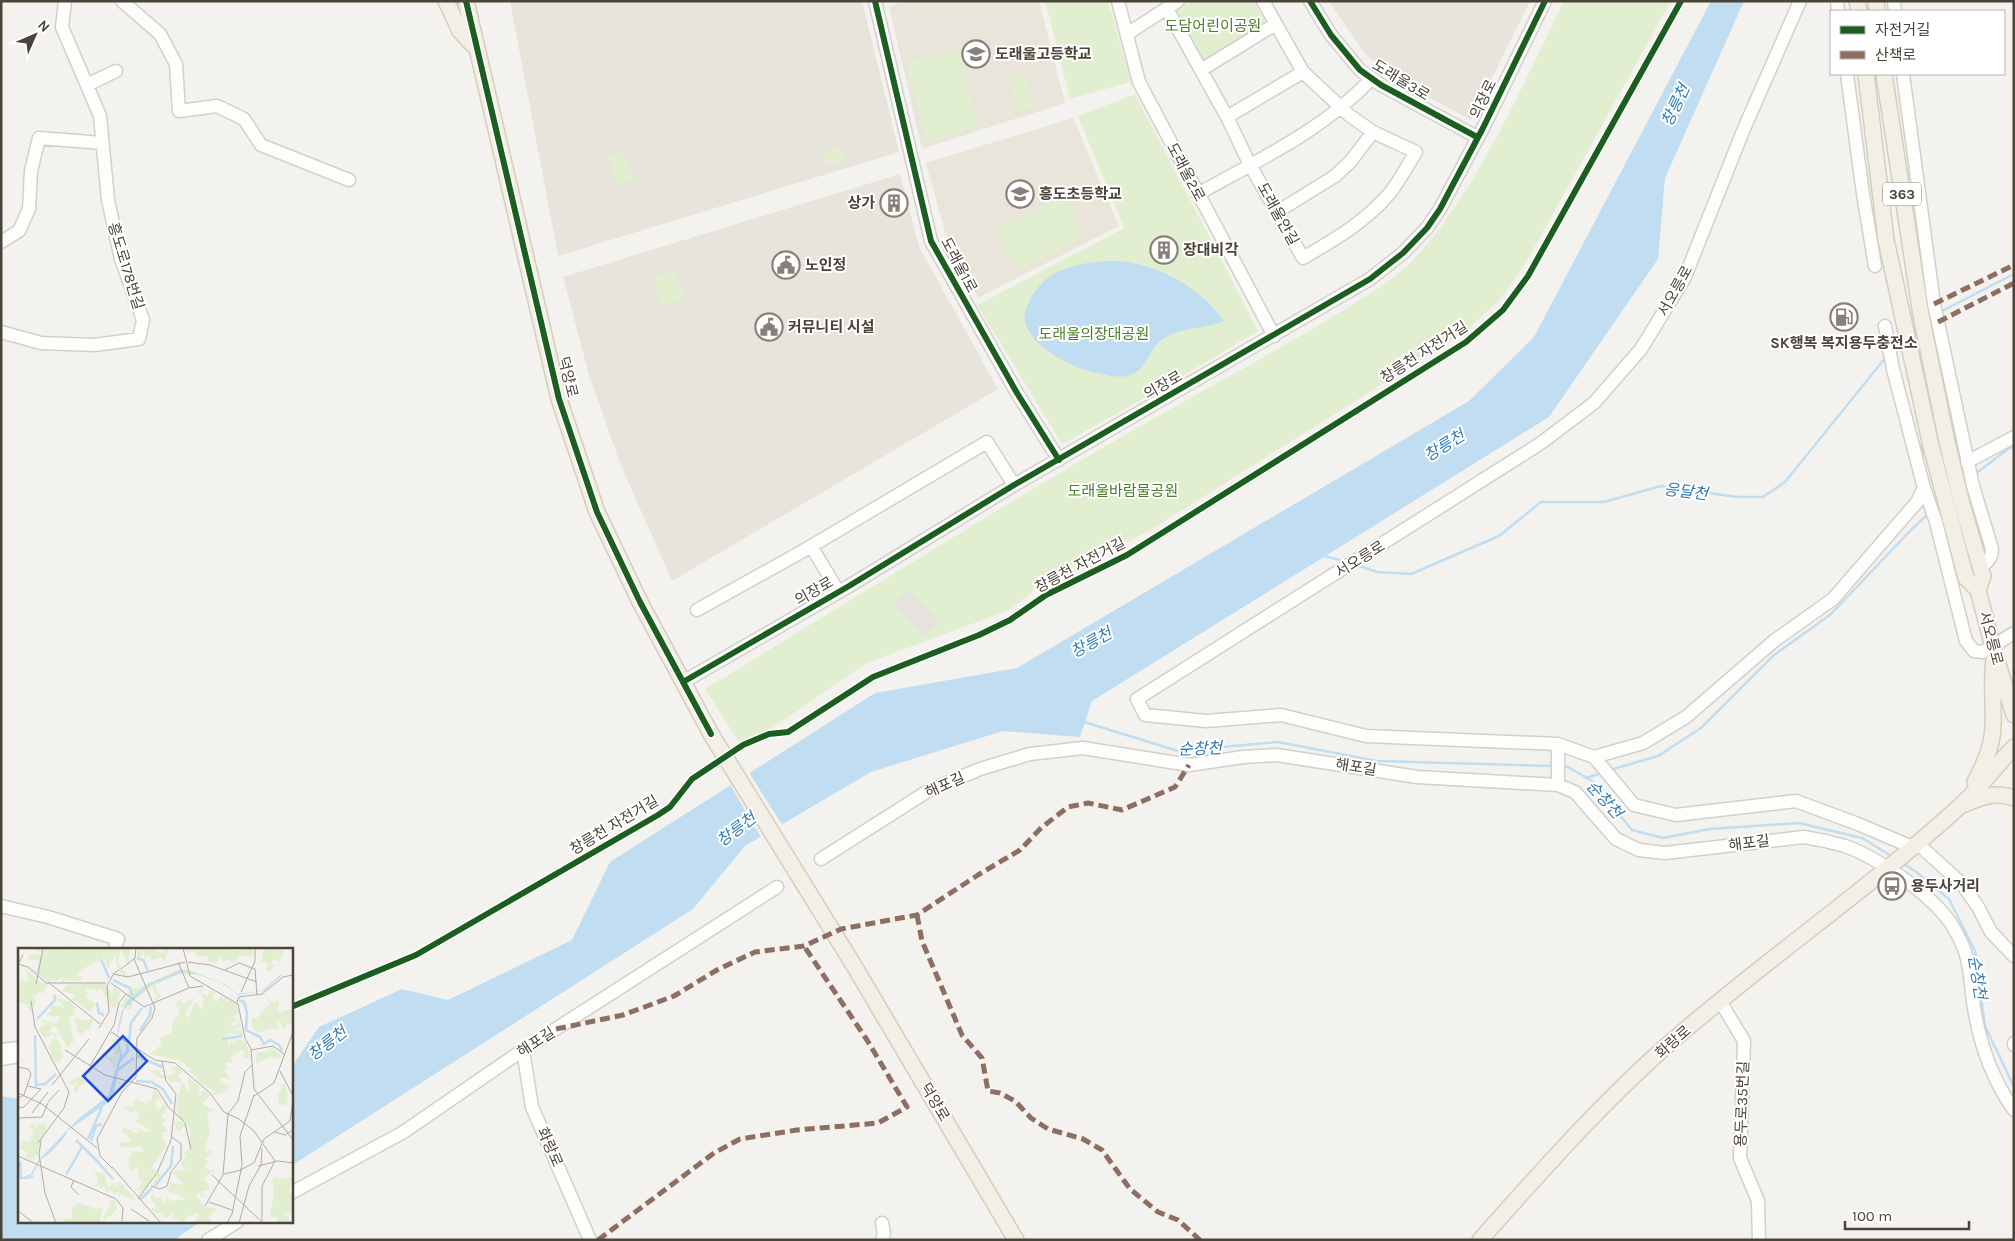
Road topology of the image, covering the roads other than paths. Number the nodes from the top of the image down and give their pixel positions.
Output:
1 (65, 1) edge
2 (122, 1) edge
3 (446, 1) edge
4 (466, 1) edge
5 (876, 1) edge
6 (1118, 1) edge
7 (1178, 1) edge
8 (1263, 1) edge
9 (1310, 1) edge
10 (1545, 1) edge
11 (1800, 1) edge
12 (1167, 9) junction
13 (1274, 25) junction
14 (1127, 34) junction
15 (476, 48) junction
16 (1201, 70) junction
17 (116, 71) dead end
18 (1302, 72) junction
19 (1847, 75) edge
20 (1866, 75) edge
21 (1884, 75) edge
22 (1904, 75) edge
23 (1371, 79) junction
24 (87, 85) junction
25 (1341, 107) junction
26 (1227, 116) junction
27 (1373, 132) junction
28 (1477, 137) junction
29 (102, 144) junction
30 (1250, 165) junction
31 (348, 180) dead end
32 (1198, 194) junction
33 (1277, 212) junction
34 (1, 242) edge
35 (1875, 266) dead end
36 (1931, 315) junction
37 (1885, 326) dead end
38 (1, 332) edge
39 (1274, 336) junction
40 (2014, 437) edge
41 (1059, 460) junction
42 (1968, 465) junction
43 (1014, 485) junction
44 (1927, 494) junction
45 (811, 546) junction
46 (1980, 567) junction
47 (1978, 590) junction
48 (838, 591) junction
49 (697, 610) dead end
50 (2014, 633) edge
51 (1994, 650) junction
52 (2014, 671) edge
53 (683, 682) junction
54 (2014, 715) edge
55 (2014, 747) edge
56 (1558, 748) junction
57 (1596, 758) junction
58 (1558, 782) junction
59 (2014, 798) edge
60 (1959, 806) junction
61 (1903, 855) junction
62 (822, 860) dead end
63 (777, 887) dead end
64 (1, 906) edge
65 (115, 948) edge
66 (2014, 956) edge
67 (1720, 1001) junction
68 (18, 1048) edge
69 (1, 1050) edge
70 (523, 1050) junction
71 (18, 1056) edge
72 (1, 1059) edge
73 (2014, 1110) edge
74 (292, 1192) edge
75 (882, 1223) dead end
76 (234, 1224) edge
77 (208, 1240) edge
78 (590, 1240) edge
79 (882, 1240) edge
80 (1016, 1240) edge
81 (1480, 1240) edge
82 (1759, 1240) edge

1 - 24 street, 흥도로178번길
2 - 31 street
3 - 15 main road
4 - 15 main road, 덕양로
5 - 41 street, 도래울1로
6 - 14 street, 도래울2로
7 - 12 street
8 - 13 street, 도래울안길
9 - 23 street, 도래울3로
10 - 28 street, 의장로
11 - 56 street, 서오릉로
12 - 14 street
12 - 16 street, 도래울안길
13 - 16 street
13 - 18 street, 도래울안길
14 - 32 street, 도래울2로
15 - 53 main road, 덕양로
16 - 26 street, 도래울안길
17 - 24 street
18 - 25 street, 도래울안길
18 - 26 street
19 - 35 street
20 - 47 main road, 서오릉로 / 363
21 - 36 main road, 363
22 - 36 street
23 - 25 street, 도래울안길
23 - 28 street, 도래울3로
24 - 29 street, 흥도로178번길
25 - 27 street, 도래울안길
25 - 30 street, 도래울안길
26 - 30 street, 도래울안길
27 - 33 street
27 - 33 street, 도래울안길
28 - 39 street, 의장로
29 - 34 street
29 - 38 street, 흥도로178번길
30 - 32 street, 도래울안길
30 - 33 street, 도래울안길
32 - 39 street, 도래울2로
36 - 42 street
36 - 46 main road, 서오릉로 / 363
37 - 44 street
39 - 41 street, 의장로
40 - 42 street
41 - 43 street, 의장로
42 - 46 street
43 - 45 street
43 - 48 street, 의장로
44 - 51 street
44 - 57 street
45 - 48 street, 의장로
45 - 49 street
46 - 47 main road, 서오릉로 / 363
47 - 51 main road, 서오릉로 / 363
48 - 53 street, 의장로
50 - 51 street
51 - 52 main road
51 - 54 main road, 서오릉로 / 363
51 - 60 main road
53 - 80 main road, 덕양로
55 - 60 main road, 화랑로
56 - 57 street, 서오릉로
56 - 58 street
57 - 61 street
58 - 61 street, 해포길
58 - 62 street, 해포길
59 - 60 main road
60 - 61 main road, 화랑로
61 - 66 street
61 - 67 main road, 화랑로
61 - 73 street
63 - 70 street, 해포길
64 - 65 street
67 - 81 main road, 화랑로
67 - 82 street, 용두로35번길
68 - 69 street
70 - 74 street, 해포길
70 - 78 street, 화랑로
71 - 72 street
75 - 79 street
76 - 77 street

